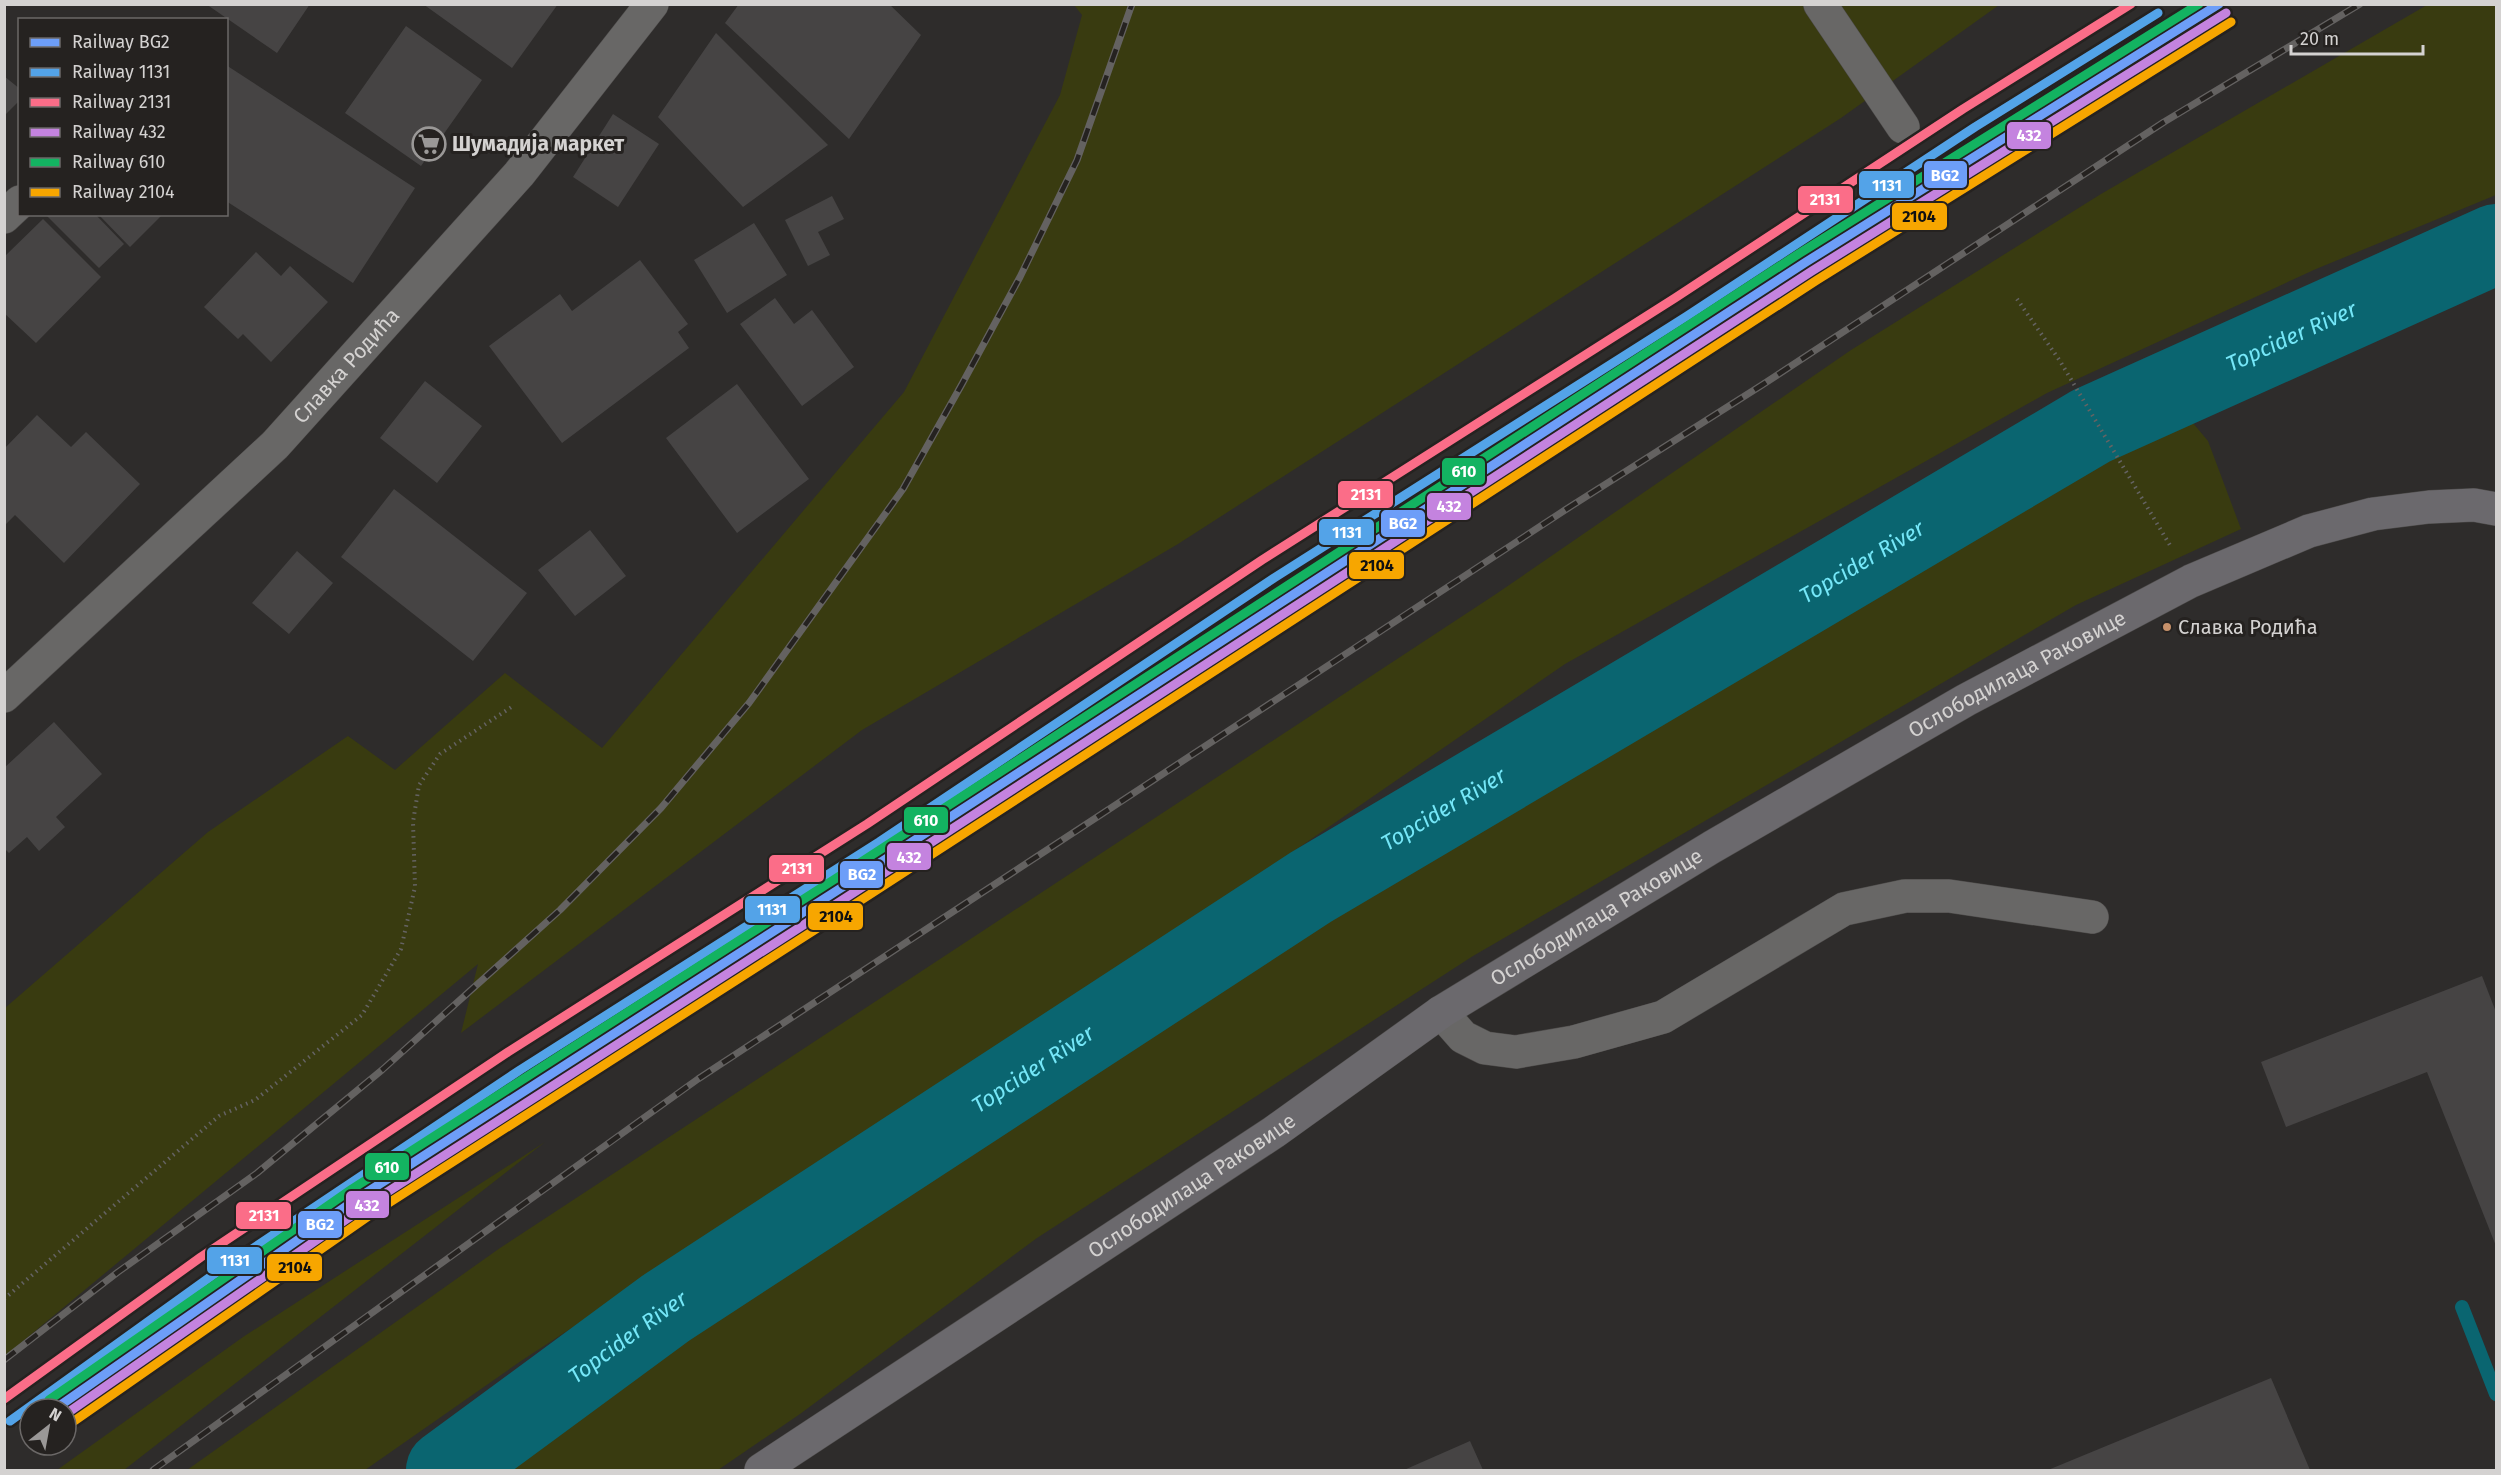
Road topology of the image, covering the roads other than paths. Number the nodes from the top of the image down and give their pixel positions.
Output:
1 (652, 4) edge
2 (1820, 4) edge
3 (1903, 127) dead end
4 (18, 204) edge
5 (4, 217) edge
6 (2496, 509) edge
7 (4, 696) edge
8 (2092, 917) dead end
9 (1441, 1012) junction
10 (761, 1470) edge

1 - 7 street, Славка Родића
2 - 3 street
4 - 5 street
6 - 9 main road, Ослободилаца Раковице
8 - 9 street
9 - 10 main road, Ослободилаца Раковице

